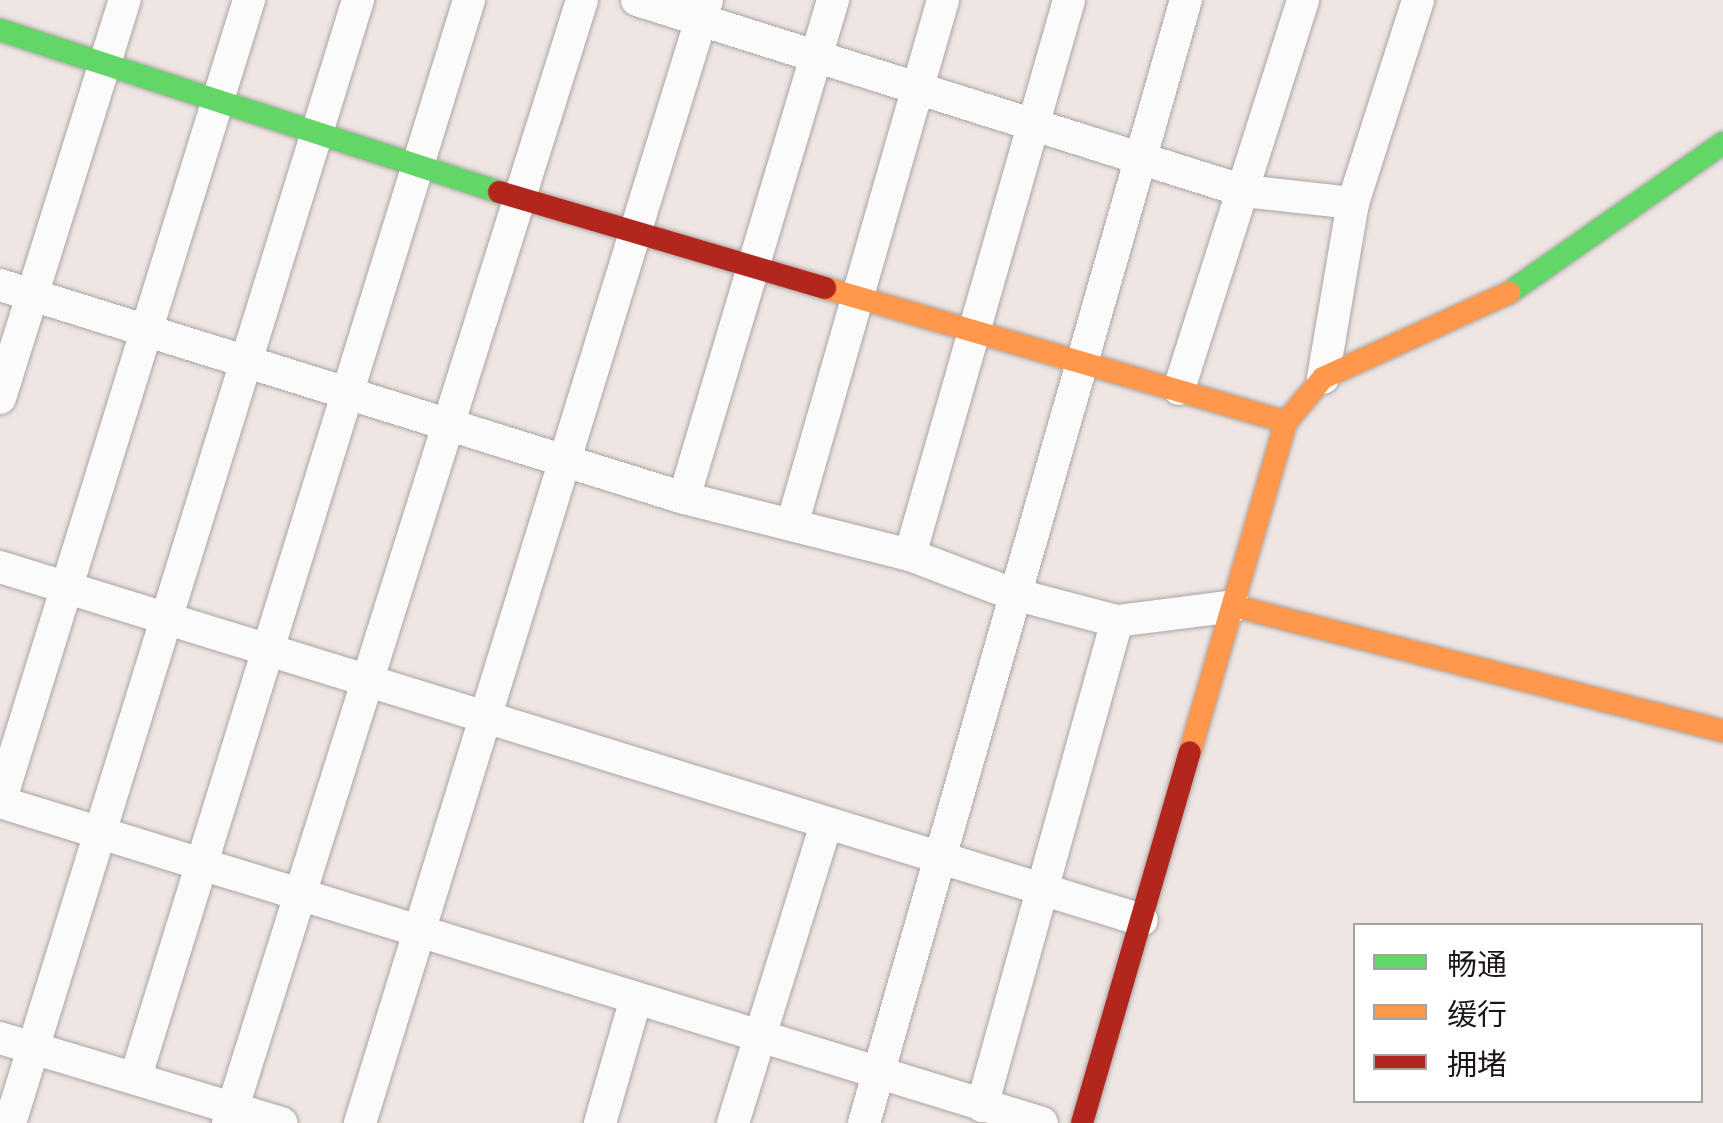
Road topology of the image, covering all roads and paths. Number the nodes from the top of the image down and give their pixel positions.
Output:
1 (125, 0) edge
2 (249, 0) edge
3 (358, 0) edge
4 (468, 0) edge
5 (582, 0) edge
6 (638, 0) edge
7 (834, 0) edge
8 (943, 0) edge
9 (1069, 0) edge
10 (1186, 0) edge
11 (1303, 0) edge
12 (1418, 0) edge
13 (704, 8) edge
14 (0, 30) edge
15 (819, 50) junction
16 (104, 64) junction
17 (918, 82) junction
18 (218, 101) junction
19 (1032, 119) junction
20 (318, 132) junction
21 (1723, 143) edge
22 (1138, 154) junction
23 (420, 168) junction
24 (1244, 191) junction
25 (520, 199) junction
26 (1353, 203) junction
27 (637, 232) junction
28 (752, 260) junction
29 (0, 285) edge
30 (854, 290) junction
31 (32, 296) junction
32 (971, 324) junction
33 (143, 332) junction
34 (1084, 359) junction
35 (245, 364) junction
36 (1324, 378) junction
37 (1179, 389) junction
38 (345, 393) junction
39 (0, 398) edge
40 (1286, 422) junction
41 (447, 424) junction
42 (567, 462) junction
43 (684, 498) junction
44 (792, 526) junction
45 (910, 555) junction
46 (0, 568) edge
47 (64, 588) junction
48 (1010, 593) junction
49 (1234, 606) junction
50 (164, 618) junction
51 (1117, 621) junction
52 (264, 647) junction
53 (362, 678) junction
54 (483, 718) junction
55 (1723, 731) edge
56 (0, 802) edge
57 (824, 828) junction
58 (98, 830) junction
59 (940, 854) junction
60 (199, 864) junction
61 (1044, 884) junction
62 (299, 894) junction
63 (1142, 920) junction
64 (420, 929) junction
65 (636, 998) junction
66 (758, 1036) junction
67 (0, 1038) edge
68 (32, 1048) junction
69 (879, 1070) junction
70 (136, 1076) junction
71 (982, 1106) junction
72 (230, 1116) edge
73 (10, 1123) edge
74 (281, 1123) edge
75 (360, 1123) edge
76 (600, 1123) edge
77 (733, 1123) edge
78 (864, 1123) edge
79 (1042, 1123) edge
80 (1082, 1123) edge

1 - 16 street
2 - 18 street
3 - 20 street
4 - 23 street
5 - 25 street
6 - 13 street
7 - 15 street
8 - 17 street
9 - 19 street
10 - 22 street
11 - 24 street
12 - 26 street
13 - 15 street
13 - 27 street
14 - 16 street
15 - 17 street
15 - 28 street
16 - 18 street
16 - 31 street
17 - 19 street
17 - 30 street
18 - 20 street
18 - 33 street
19 - 22 street
19 - 32 street
20 - 23 street
20 - 35 street
21 - 36 street
22 - 24 street
22 - 34 street
23 - 25 street
23 - 38 street
24 - 26 street
24 - 37 street
25 - 27 street
25 - 41 street
26 - 36 street
27 - 28 street
27 - 42 street
28 - 30 street
28 - 43 street
29 - 31 street
30 - 32 street
30 - 44 street
31 - 33 street
31 - 39 street
32 - 34 street
32 - 45 street
33 - 35 street
33 - 47 street
34 - 37 street
34 - 48 street
35 - 38 street
35 - 50 street
36 - 40 street
37 - 40 street
38 - 41 street
38 - 52 street
40 - 49 street
41 - 42 street
41 - 53 street
42 - 43 street
42 - 54 street
43 - 44 street
44 - 45 street
45 - 48 street
46 - 47 street
47 - 50 street
47 - 56 street
48 - 51 street
48 - 59 street
49 - 51 street
49 - 55 street
49 - 63 street
50 - 52 street
50 - 58 street
51 - 61 street
52 - 53 street
52 - 60 street
53 - 54 street
53 - 62 street
54 - 57 street
54 - 64 street
56 - 58 street
57 - 59 street
57 - 66 street
58 - 60 street
58 - 68 street
59 - 61 street
59 - 69 street
60 - 62 street
60 - 70 street
61 - 63 street
61 - 71 street
62 - 64 street
62 - 72 street
63 - 80 street
64 - 65 street
64 - 75 street
65 - 66 street
65 - 76 street
66 - 69 street
66 - 77 street
67 - 68 street
68 - 70 street
68 - 73 street
69 - 71 street
69 - 78 street
70 - 72 street
71 - 79 street
72 - 74 street

